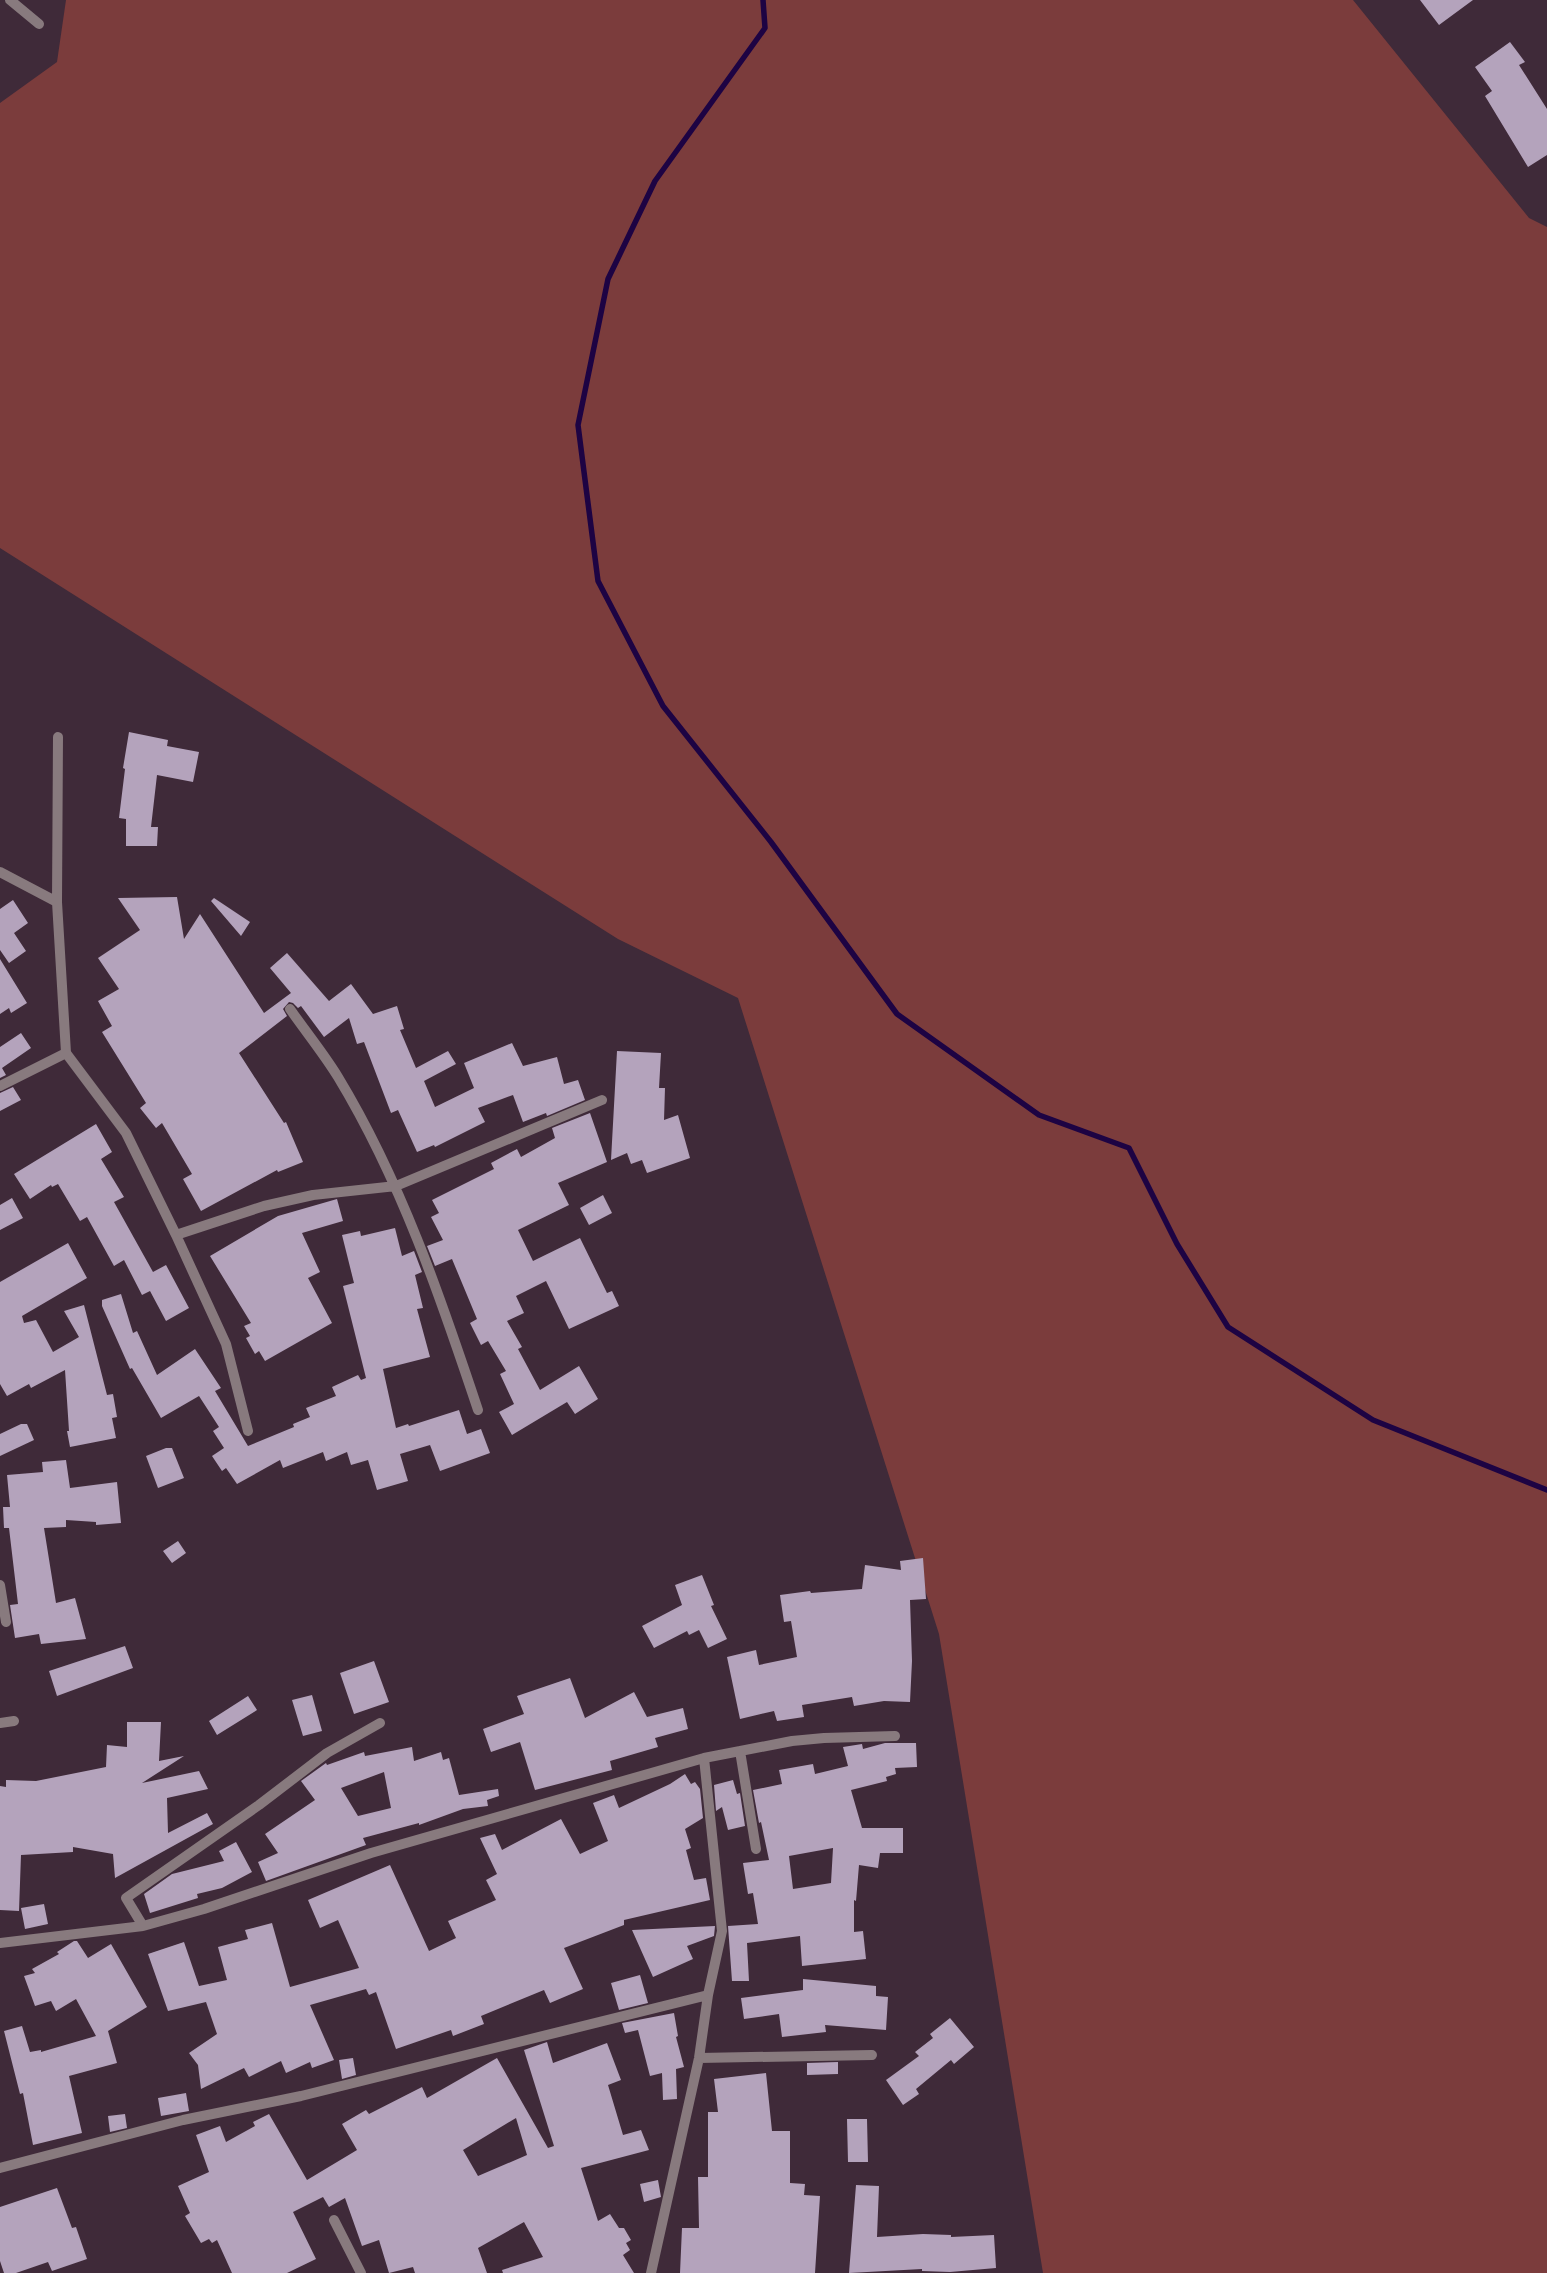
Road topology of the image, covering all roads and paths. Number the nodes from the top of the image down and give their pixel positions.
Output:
1 (10, 0) edge
2 (39, 24) dead end
3 (58, 738) dead end
4 (0, 872) edge
5 (57, 902) junction
6 (290, 1009) dead end
7 (66, 1053) junction
8 (0, 1086) edge
9 (602, 1100) dead end
10 (396, 1186) junction
11 (176, 1235) junction
12 (478, 1410) dead end
13 (248, 1431) dead end
14 (0, 1585) edge
15 (6, 1622) dead end
16 (14, 1721) dead end
17 (0, 1722) edge
18 (380, 1724) dead end
19 (895, 1736) dead end
20 (740, 1751) junction
21 (704, 1758) junction
22 (756, 1849) dead end
23 (142, 1926) junction
24 (0, 1943) edge
25 (708, 1995) junction
26 (872, 2055) dead end
27 (699, 2058) junction
28 (0, 2168) edge
29 (334, 2220) dead end
30 (361, 2273) edge
31 (651, 2273) edge

1 - 2 street
3 - 5 street
4 - 5 street
5 - 7 street
6 - 10 street
7 - 8 street
7 - 11 street
9 - 10 street
10 - 11 street
10 - 12 street
11 - 13 street
14 - 15 street
16 - 17 street
18 - 23 street
19 - 20 street
20 - 21 street
20 - 22 street
21 - 23 street
21 - 25 street
23 - 24 street
25 - 27 street
25 - 28 street
26 - 27 street
27 - 31 street
29 - 30 street

